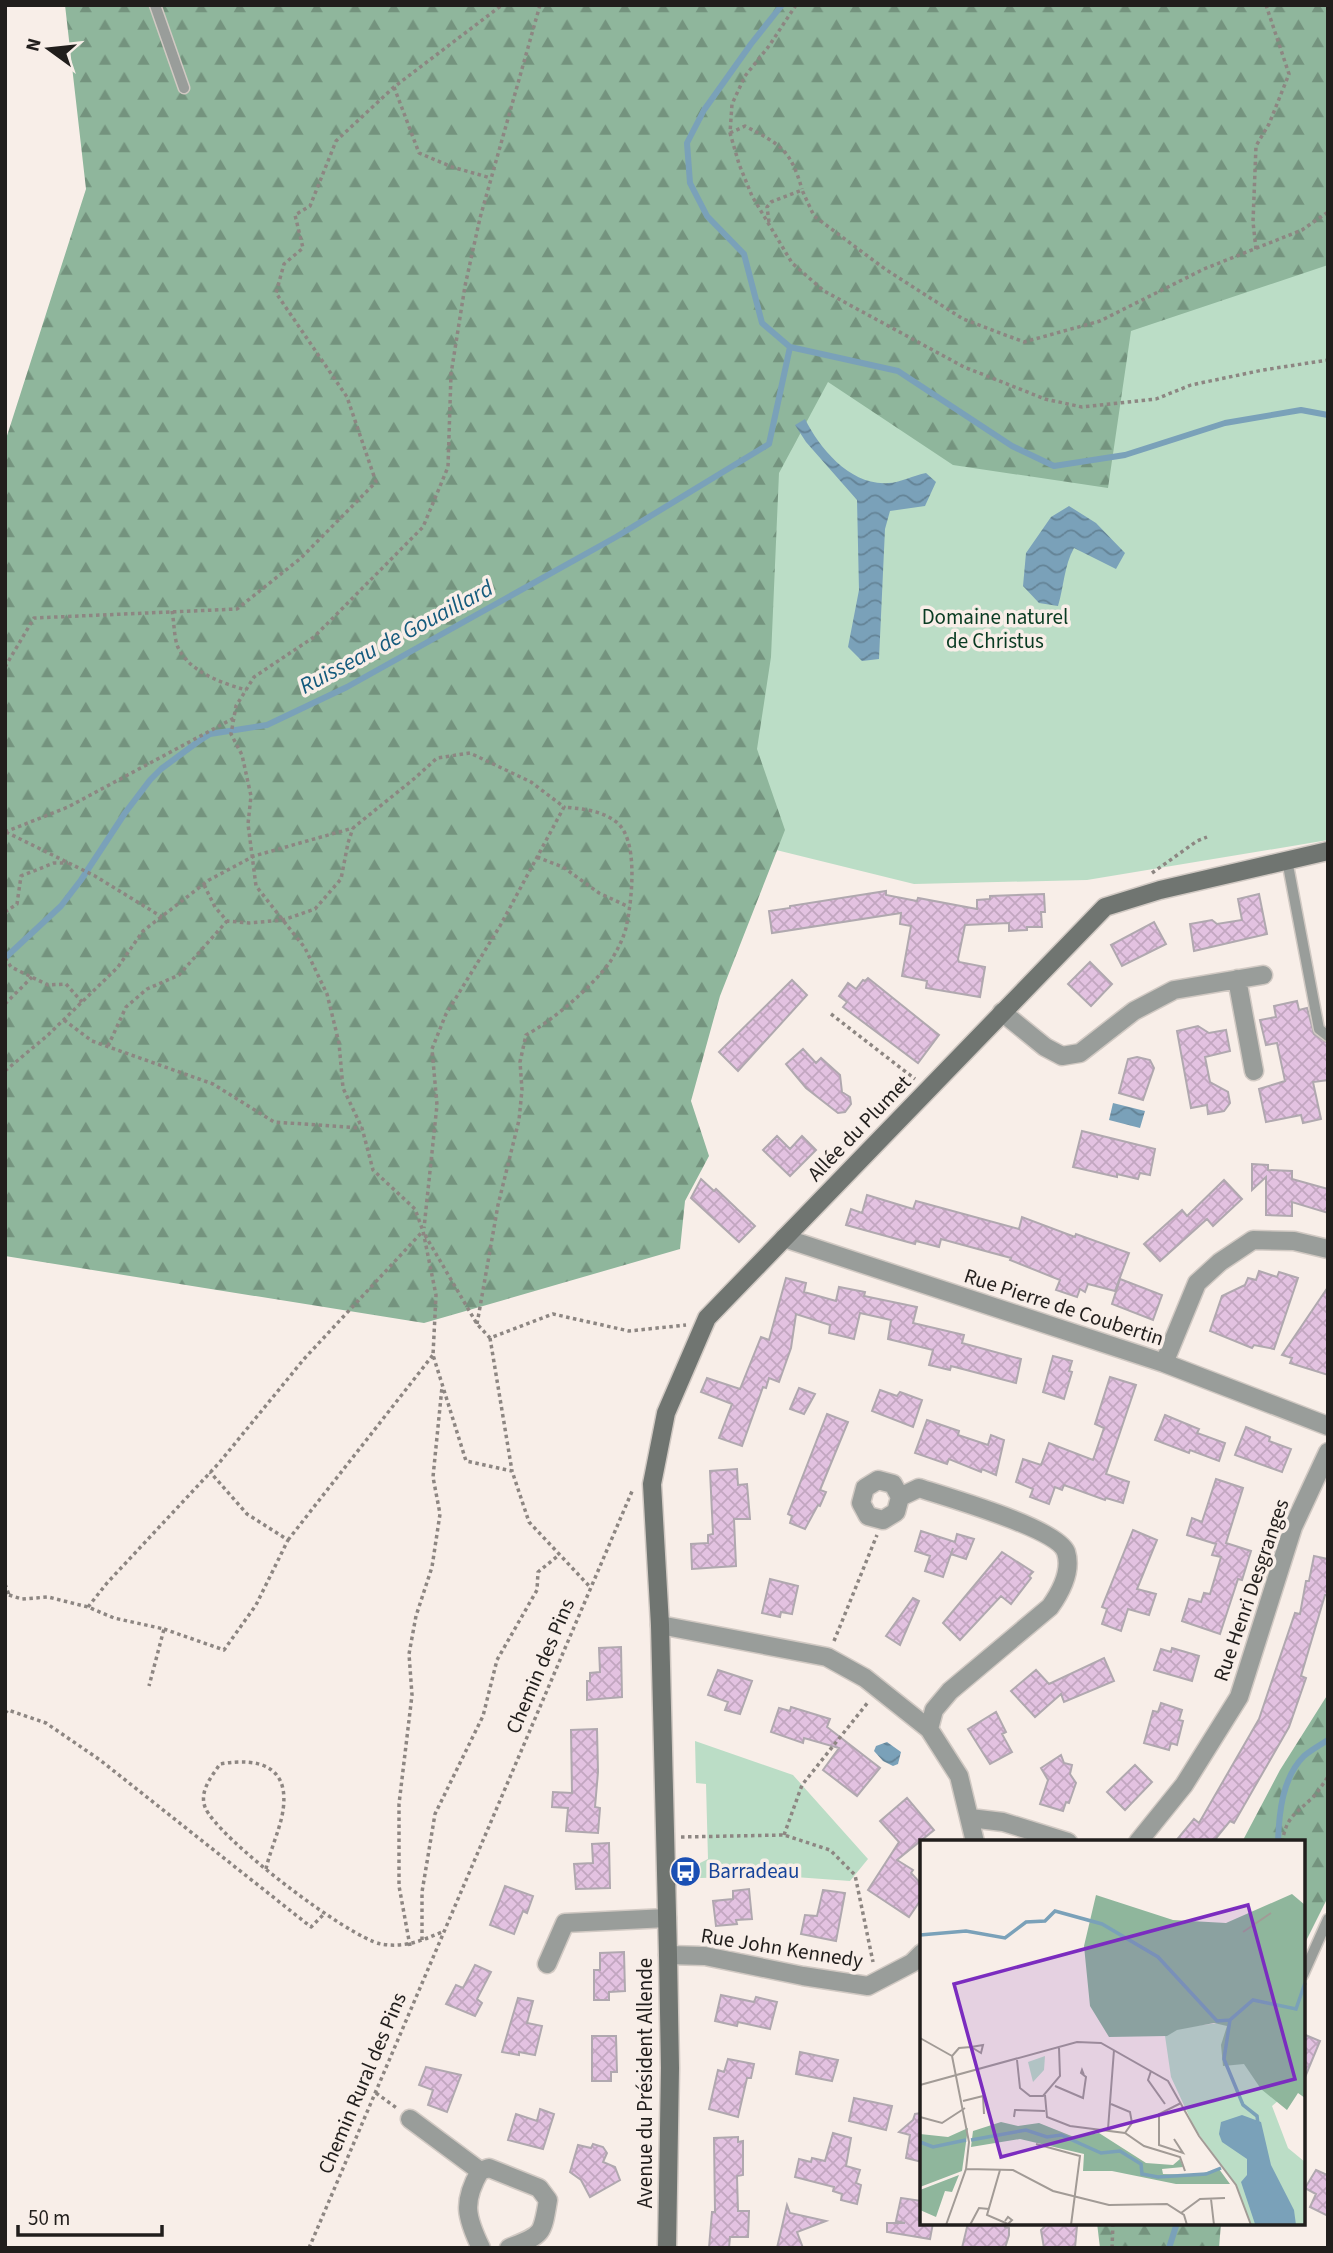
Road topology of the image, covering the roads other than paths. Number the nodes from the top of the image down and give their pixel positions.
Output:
1 (155, 5) edge
2 (184, 88) dead end
3 (1328, 851) edge
4 (1286, 860) junction
5 (1263, 975) dead end
6 (1237, 979) junction
7 (1002, 1012) junction
8 (1328, 1036) edge
9 (1254, 1071) dead end
10 (784, 1238) junction
11 (1328, 1250) edge
12 (1164, 1363) junction
13 (1328, 1426) edge
14 (1328, 1452) edge
15 (900, 1497) junction
16 (660, 1625) junction
17 (929, 1729) junction
18 (970, 1818) junction
19 (975, 1840) edge
20 (1062, 1840) edge
21 (1140, 1840) edge
22 (667, 1918) junction
23 (1328, 1919) edge
24 (668, 1955) junction
25 (920, 1955) edge
26 (547, 1965) dead end
27 (1305, 1971) edge
28 (411, 2119) road end
29 (480, 2171) junction
30 (481, 2248) edge
31 (509, 2248) edge
32 (667, 2248) edge

1 - 2 lane
3 - 4 street, Allée du Plumet
4 - 7 street, Allée du Plumet
4 - 8 lane
5 - 6 street
6 - 7 street
6 - 9 street
7 - 10 street, Allée du Plumet
10 - 12 street, Rue Pierre de Coubertin
10 - 16 street, Allée du Plumet
11 - 12 street
12 - 13 street, Rue Pierre de Coubertin
14 - 21 street, Rue Henri Desgranges
15 - 15 street
15 - 17 street
16 - 17 street
16 - 22 street, Avenue du Président Allende
17 - 18 street
18 - 19 street
18 - 20 street
22 - 24 street, Avenue du Président Allende
22 - 26 street
23 - 27 lane
24 - 25 street, Rue John Kennedy
24 - 32 street, Avenue du Président Allende
28 - 29 street
29 - 30 street
29 - 31 street

